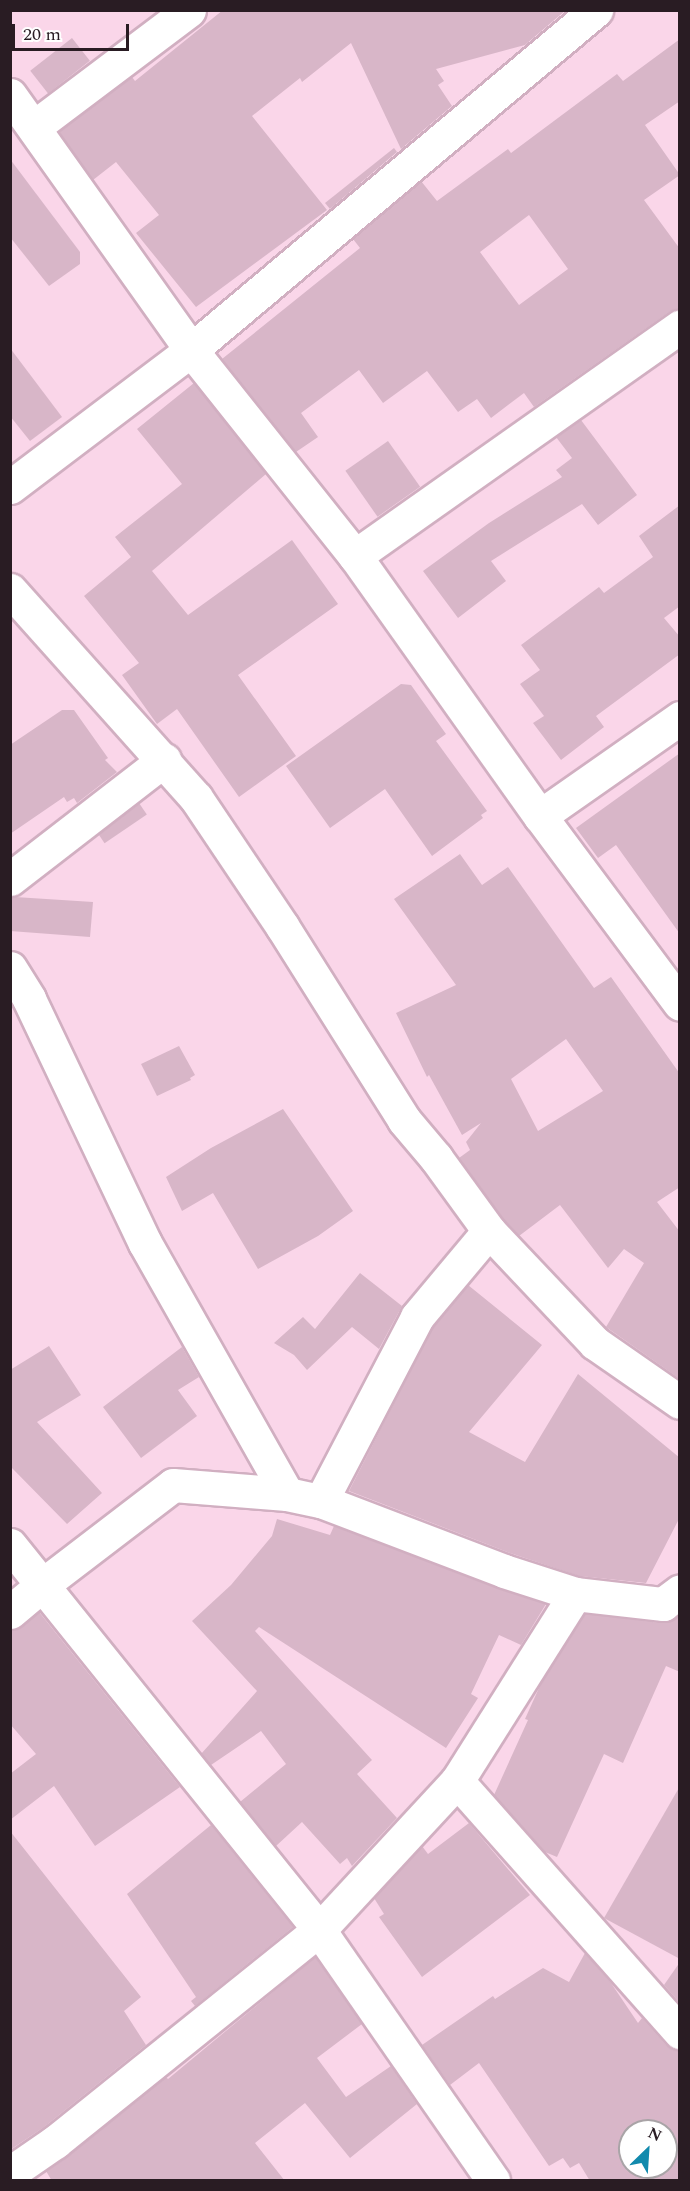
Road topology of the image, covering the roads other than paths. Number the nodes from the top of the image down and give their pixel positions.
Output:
1 (189, 10) edge
2 (596, 10) edge
3 (10, 95) edge
4 (34, 127) junction
5 (680, 327) edge
6 (191, 350) junction
7 (10, 487) edge
8 (354, 556) junction
9 (10, 590) edge
10 (680, 718) edge
11 (164, 760) junction
12 (540, 816) junction
13 (10, 879) edge
14 (10, 968) edge
15 (680, 1004) edge
16 (489, 1231) junction
17 (680, 1402) edge
18 (287, 1494) junction
19 (321, 1502) junction
20 (10, 1545) edge
21 (41, 1586) junction
22 (680, 1591) edge
23 (575, 1594) junction
24 (10, 1612) edge
25 (458, 1781) junction
26 (319, 1930) junction
27 (680, 2032) edge
28 (10, 2173) edge
29 (493, 2181) edge

1 - 4 street
2 - 6 street
3 - 4 street
4 - 6 street
5 - 8 street
6 - 7 street
6 - 8 street
8 - 12 street
9 - 11 street
10 - 12 street
11 - 13 street
11 - 16 street
12 - 15 street
14 - 18 street
16 - 17 street
16 - 19 street
18 - 19 street
18 - 21 street
19 - 23 street
20 - 21 street
21 - 24 street
21 - 26 street
22 - 23 street
23 - 25 street
25 - 26 street
25 - 27 street
26 - 28 street
26 - 29 street

